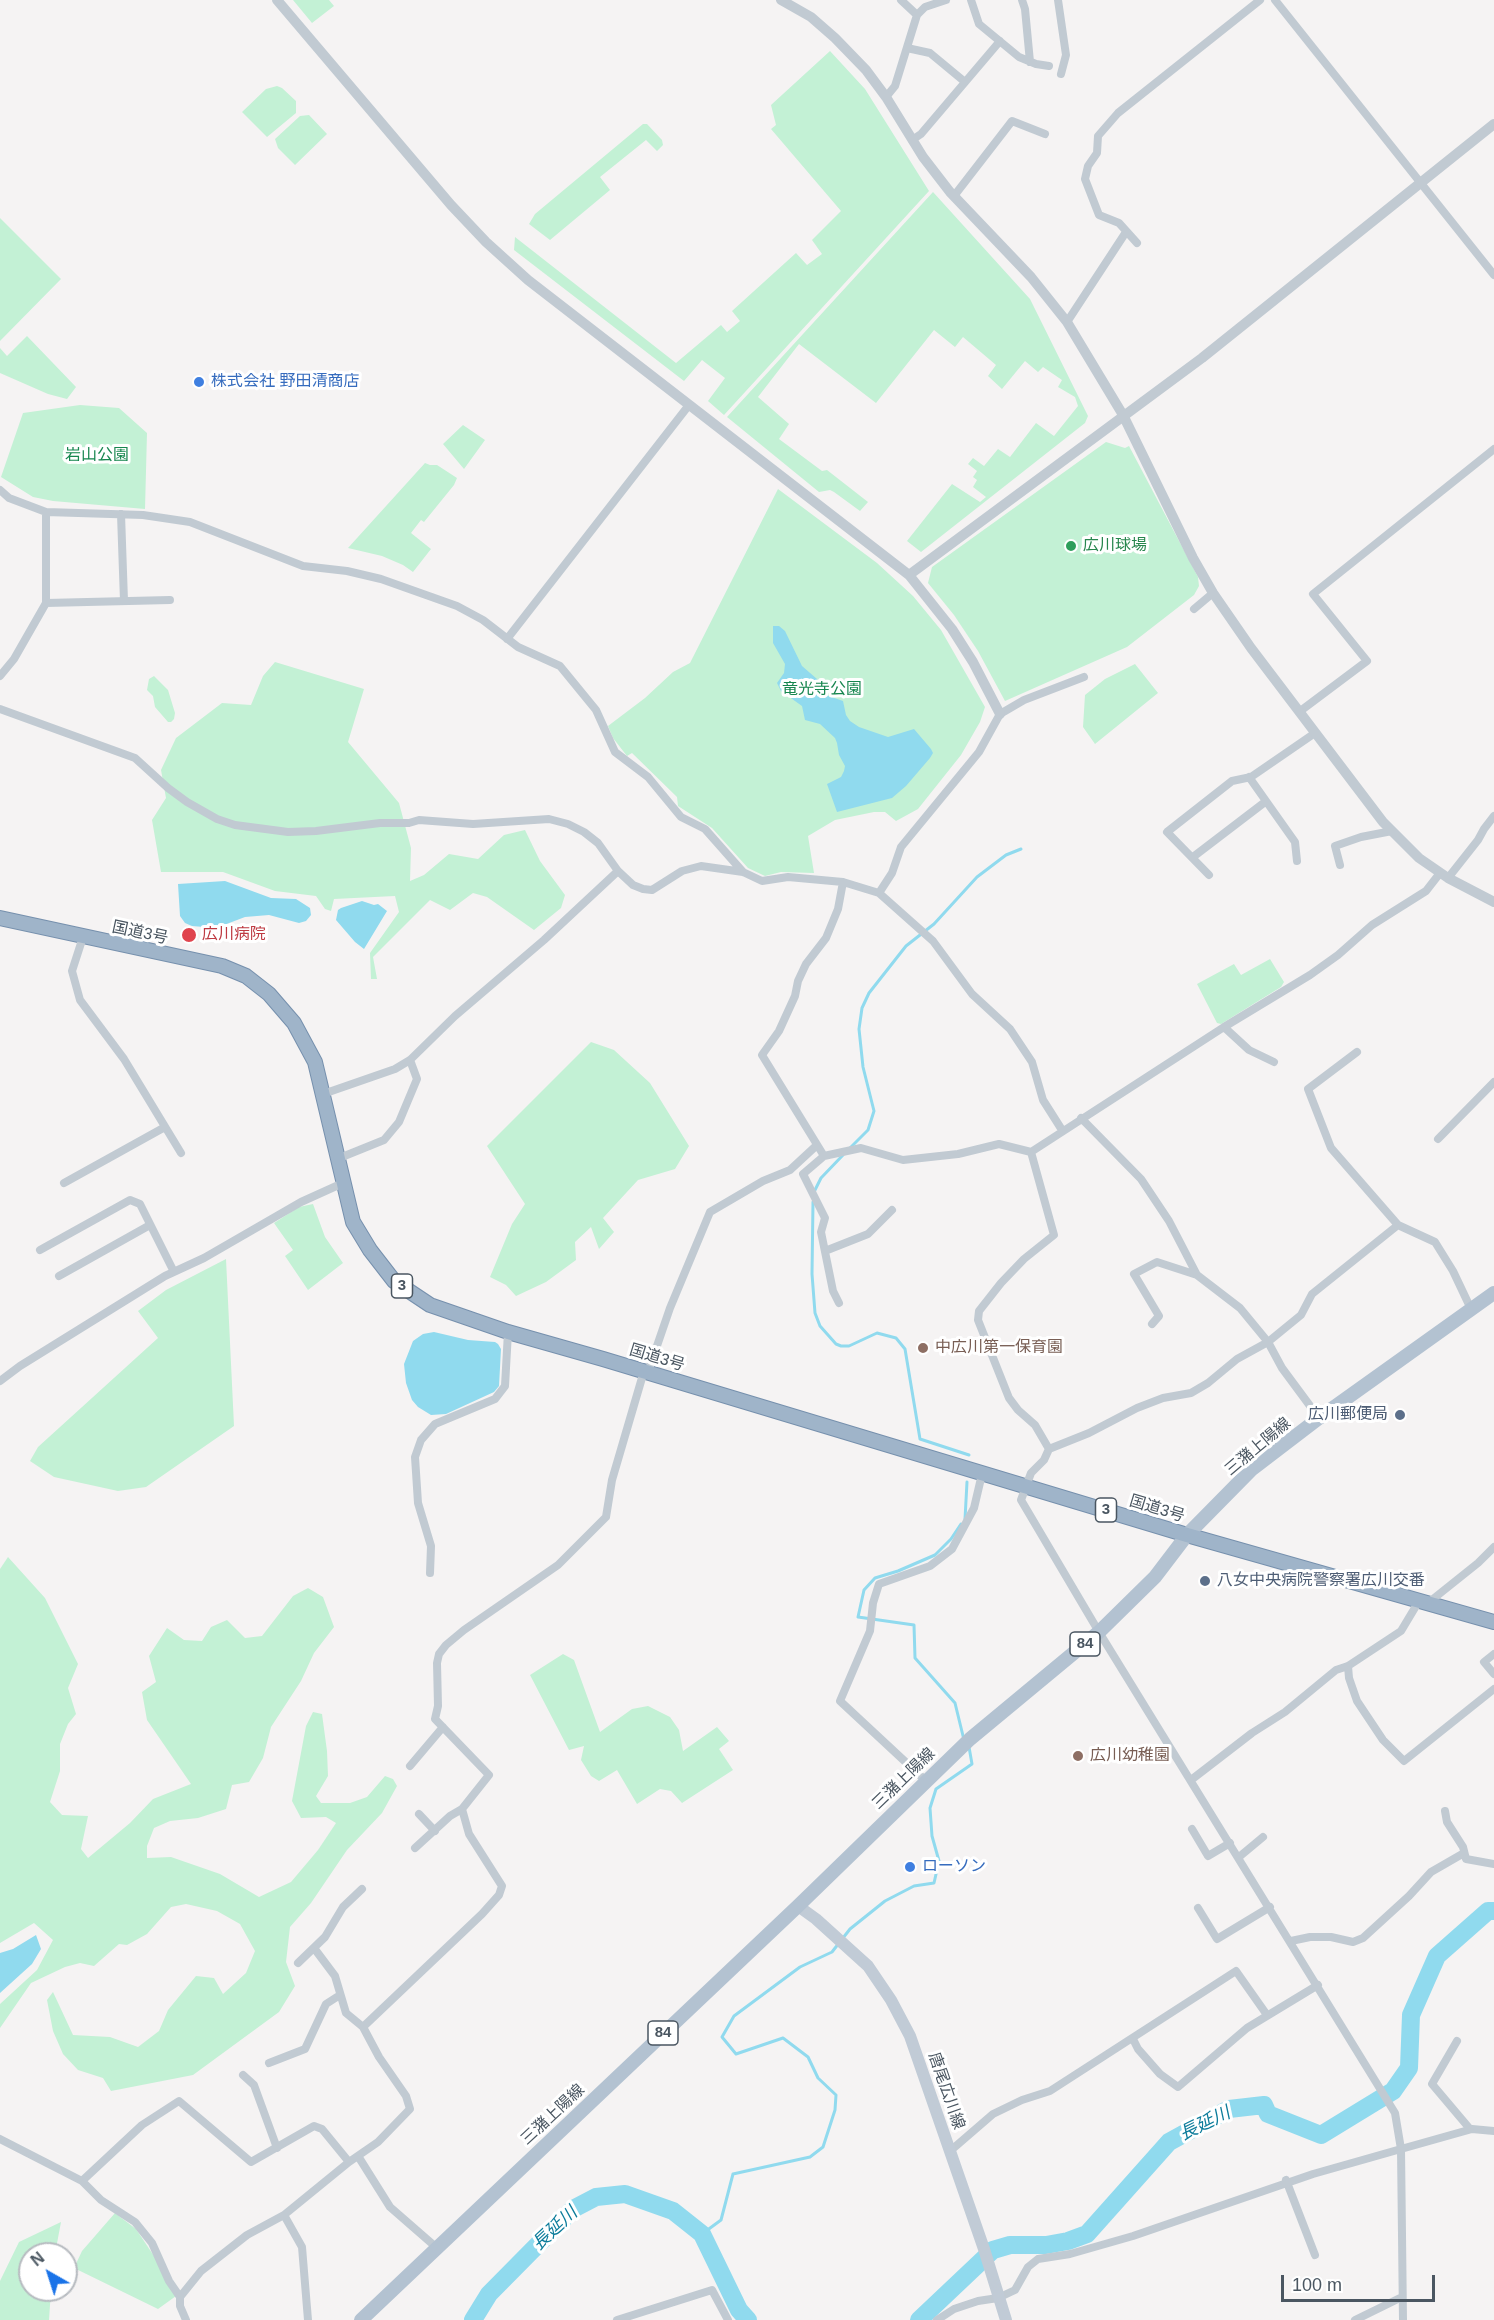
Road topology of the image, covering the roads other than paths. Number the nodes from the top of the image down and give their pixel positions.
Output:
1 (277, 0) edge
2 (781, 0) edge
3 (901, 0) edge
4 (946, 0) edge
5 (972, 0) edge
6 (1022, 0) edge
7 (1058, 0) edge
8 (1275, 0) edge
9 (1255, 1) edge
10 (916, 15) junction
11 (1000, 41) junction
12 (907, 48) junction
13 (1030, 62) junction
14 (1049, 66) dead end
15 (1061, 74) dead end
16 (965, 82) junction
17 (886, 97) junction
18 (1494, 124) edge
19 (1045, 134) dead end
20 (912, 140) junction
21 (1421, 182) junction
22 (954, 196) junction
23 (1126, 232) junction
24 (1137, 243) dead end
25 (1494, 275) edge
26 (1067, 322) junction
27 (688, 405) junction
28 (1123, 415) junction
29 (1494, 449) edge
30 (0, 490) edge
31 (46, 512) junction
32 (121, 514) junction
33 (909, 575) junction
34 (1213, 593) junction
35 (170, 600) dead end
36 (124, 601) junction
37 (46, 603) junction
38 (1194, 609) dead end
39 (507, 639) junction
40 (0, 675) edge
41 (1084, 677) dead end
42 (0, 709) edge
43 (1299, 712) junction
44 (1000, 714) junction
45 (1315, 733) junction
46 (1249, 777) junction
47 (1265, 802) junction
48 (1494, 816) edge
49 (1392, 831) junction
50 (1193, 857) junction
51 (1297, 861) dead end
52 (1340, 865) dead end
53 (618, 871) junction
54 (742, 872) junction
55 (1209, 875) dead end
56 (1444, 876) junction
57 (843, 882) junction
58 (879, 893) junction
59 (1494, 902) edge
60 (0, 918) edge
61 (83, 937) junction
62 (1224, 1027) junction
63 (1357, 1052) dead end
64 (410, 1060) junction
65 (1274, 1062) dead end
66 (1494, 1083) edge
67 (323, 1094) junction
68 (1081, 1118) junction
69 (165, 1127) junction
70 (1062, 1130) junction
71 (1438, 1139) dead end
72 (817, 1145) junction
73 (1031, 1152) junction
74 (181, 1153) dead end
75 (824, 1156) junction
76 (337, 1159) junction
77 (64, 1183) dead end
78 (343, 1183) junction
79 (892, 1209) dead end
80 (1398, 1224) junction
81 (150, 1225) junction
82 (40, 1250) dead end
83 (825, 1251) junction
84 (174, 1272) junction
85 (1197, 1275) junction
86 (59, 1276) dead end
87 (1494, 1293) edge
88 (839, 1303) dead end
89 (1471, 1309) junction
90 (1152, 1324) dead end
91 (508, 1332) junction
92 (1268, 1342) junction
93 (646, 1372) junction
94 (0, 1381) edge
95 (1319, 1418) junction
96 (1049, 1449) junction
97 (982, 1474) junction
98 (1024, 1486) junction
99 (1187, 1535) junction
100 (1494, 1547) edge
101 (430, 1573) dead end
102 (1423, 1602) junction
103 (1494, 1622) edge
104 (1099, 1632) junction
105 (1494, 1654) edge
106 (1348, 1666) junction
107 (1494, 1674) edge
108 (1494, 1689) edge
109 (443, 1728) junction
110 (410, 1766) dead end
111 (1191, 1780) junction
112 (926, 1781) junction
113 (462, 1809) junction
114 (1445, 1811) dead end
115 (419, 1814) dead end
116 (1192, 1829) dead end
117 (435, 1831) junction
118 (1263, 1837) dead end
119 (1230, 1843) junction
120 (415, 1848) dead end
121 (1464, 1853) junction
122 (1239, 1857) junction
123 (1494, 1864) edge
124 (362, 1889) dead end
125 (798, 1906) junction
126 (1270, 1907) junction
127 (1198, 1908) dead end
128 (1291, 1941) junction
129 (314, 1948) junction
130 (298, 1963) dead end
131 (1318, 1985) junction
132 (340, 1995) junction
133 (1267, 2015) junction
134 (363, 2027) junction
135 (1133, 2040) junction
136 (1457, 2041) dead end
137 (269, 2063) dead end
138 (243, 2075) dead end
139 (1470, 2129) junction
140 (1493, 2129) edge
141 (0, 2139) edge
142 (276, 2148) junction
143 (1401, 2149) junction
144 (949, 2152) junction
145 (358, 2156) junction
146 (349, 2162) junction
147 (82, 2181) junction
148 (1287, 2182) junction
149 (284, 2215) junction
150 (436, 2248) junction
151 (1315, 2255) dead end
152 (997, 2293) junction
153 (180, 2297) junction
154 (1402, 2297) junction
155 (186, 2320) edge
156 (308, 2320) edge
157 (361, 2320) edge
158 (617, 2320) edge
159 (728, 2320) edge
160 (937, 2320) edge
161 (1006, 2320) edge
162 (1355, 2320) edge
163 (1403, 2320) edge

1 - 27 street
2 - 17 street
3 - 10 street
4 - 10 street
5 - 11 street
6 - 13 street
7 - 15 street
8 - 21 street
9 - 23 street
10 - 12 street
11 - 13 street
11 - 16 street
12 - 16 street
12 - 17 street
13 - 14 street
16 - 20 street
17 - 20 street
18 - 21 street
19 - 22 street
20 - 22 street
21 - 25 street
21 - 28 street
22 - 26 street
23 - 24 street
23 - 26 street
26 - 28 street
27 - 33 street
27 - 39 street
28 - 33 street
28 - 34 street
29 - 43 street
30 - 31 street
31 - 32 street
31 - 37 street
32 - 36 street
32 - 39 street
33 - 44 street
34 - 38 street
34 - 43 street
35 - 36 street
36 - 37 street
37 - 40 street
39 - 54 street
41 - 44 street
42 - 53 street
43 - 45 street
44 - 58 street
45 - 46 street
45 - 49 street
46 - 47 street
46 - 50 street
47 - 50 street
47 - 51 street
48 - 56 street
49 - 52 street
49 - 56 street
50 - 55 street
53 - 54 street
53 - 64 street
54 - 57 street
56 - 59 street
56 - 62 street
57 - 58 street
57 - 72 street
58 - 70 street
60 - 61 highway, 国道3号 / 3
61 - 67 highway, 国道3号 / 3
61 - 69 street
62 - 65 street
62 - 68 street
63 - 80 street
64 - 67 street
64 - 76 street
66 - 71 street
67 - 76 highway, 国道3号 / 3
68 - 70 street
68 - 85 street
69 - 74 street
69 - 77 street
70 - 73 street
72 - 75 street
72 - 93 street
73 - 75 street
73 - 96 street
75 - 83 street
76 - 78 highway, 国道3号 / 3
78 - 84 street
78 - 91 highway, 国道3号 / 3
79 - 83 street
80 - 89 street
80 - 92 street
81 - 82 street
81 - 84 street
81 - 86 street
83 - 88 street
84 - 94 street
85 - 90 street
85 - 92 street
87 - 89 main road, 三潴上陽線 / 84
89 - 95 main road, 三潴上陽線 / 84
91 - 93 highway, 国道3号 / 3
91 - 101 street
92 - 95 street
92 - 96 street
93 - 97 highway, 国道3号 / 3
93 - 109 street
95 - 99 main road, 三潴上陽線 / 84
96 - 98 street
97 - 98 highway, 国道3号 / 3
97 - 112 street
98 - 99 highway, 国道3号 / 3
98 - 104 street
99 - 102 highway, 国道3号 / 3
99 - 104 main road, 三潴上陽線 / 84
100 - 102 street
102 - 103 highway, 国道3号 / 3
102 - 106 street
104 - 111 street
104 - 112 main road, 三潴上陽線 / 84
105 - 107 street
106 - 108 street
106 - 111 street
109 - 110 street
109 - 113 street
111 - 119 street
112 - 125 main road, 三潴上陽線 / 84
113 - 117 street
113 - 134 street
114 - 121 street
115 - 117 street
116 - 119 street
117 - 120 street
118 - 122 street
119 - 122 street
121 - 123 street
121 - 128 street
122 - 126 street
124 - 129 street
125 - 144 main road, 唐尾広川線
125 - 150 main road, 三潴上陽線 / 84
126 - 127 street
126 - 128 street
128 - 131 street
129 - 130 street
129 - 132 street
131 - 133 street
131 - 143 street
132 - 134 street
132 - 137 street
133 - 135 street
133 - 135 street
134 - 145 street
135 - 144 street
136 - 139 street
138 - 142 street
139 - 140 street
139 - 143 street
141 - 147 street
142 - 146 street
142 - 147 street
143 - 148 street
143 - 154 street
144 - 152 main road, 唐尾広川線
145 - 146 street
145 - 150 street
146 - 149 street
147 - 153 street
148 - 151 street
148 - 152 street
149 - 153 street
149 - 156 street
150 - 157 main road, 三潴上陽線 / 84
152 - 160 street
152 - 161 main road, 唐尾広川線
153 - 155 street
154 - 162 street
154 - 163 street
158 - 159 street

